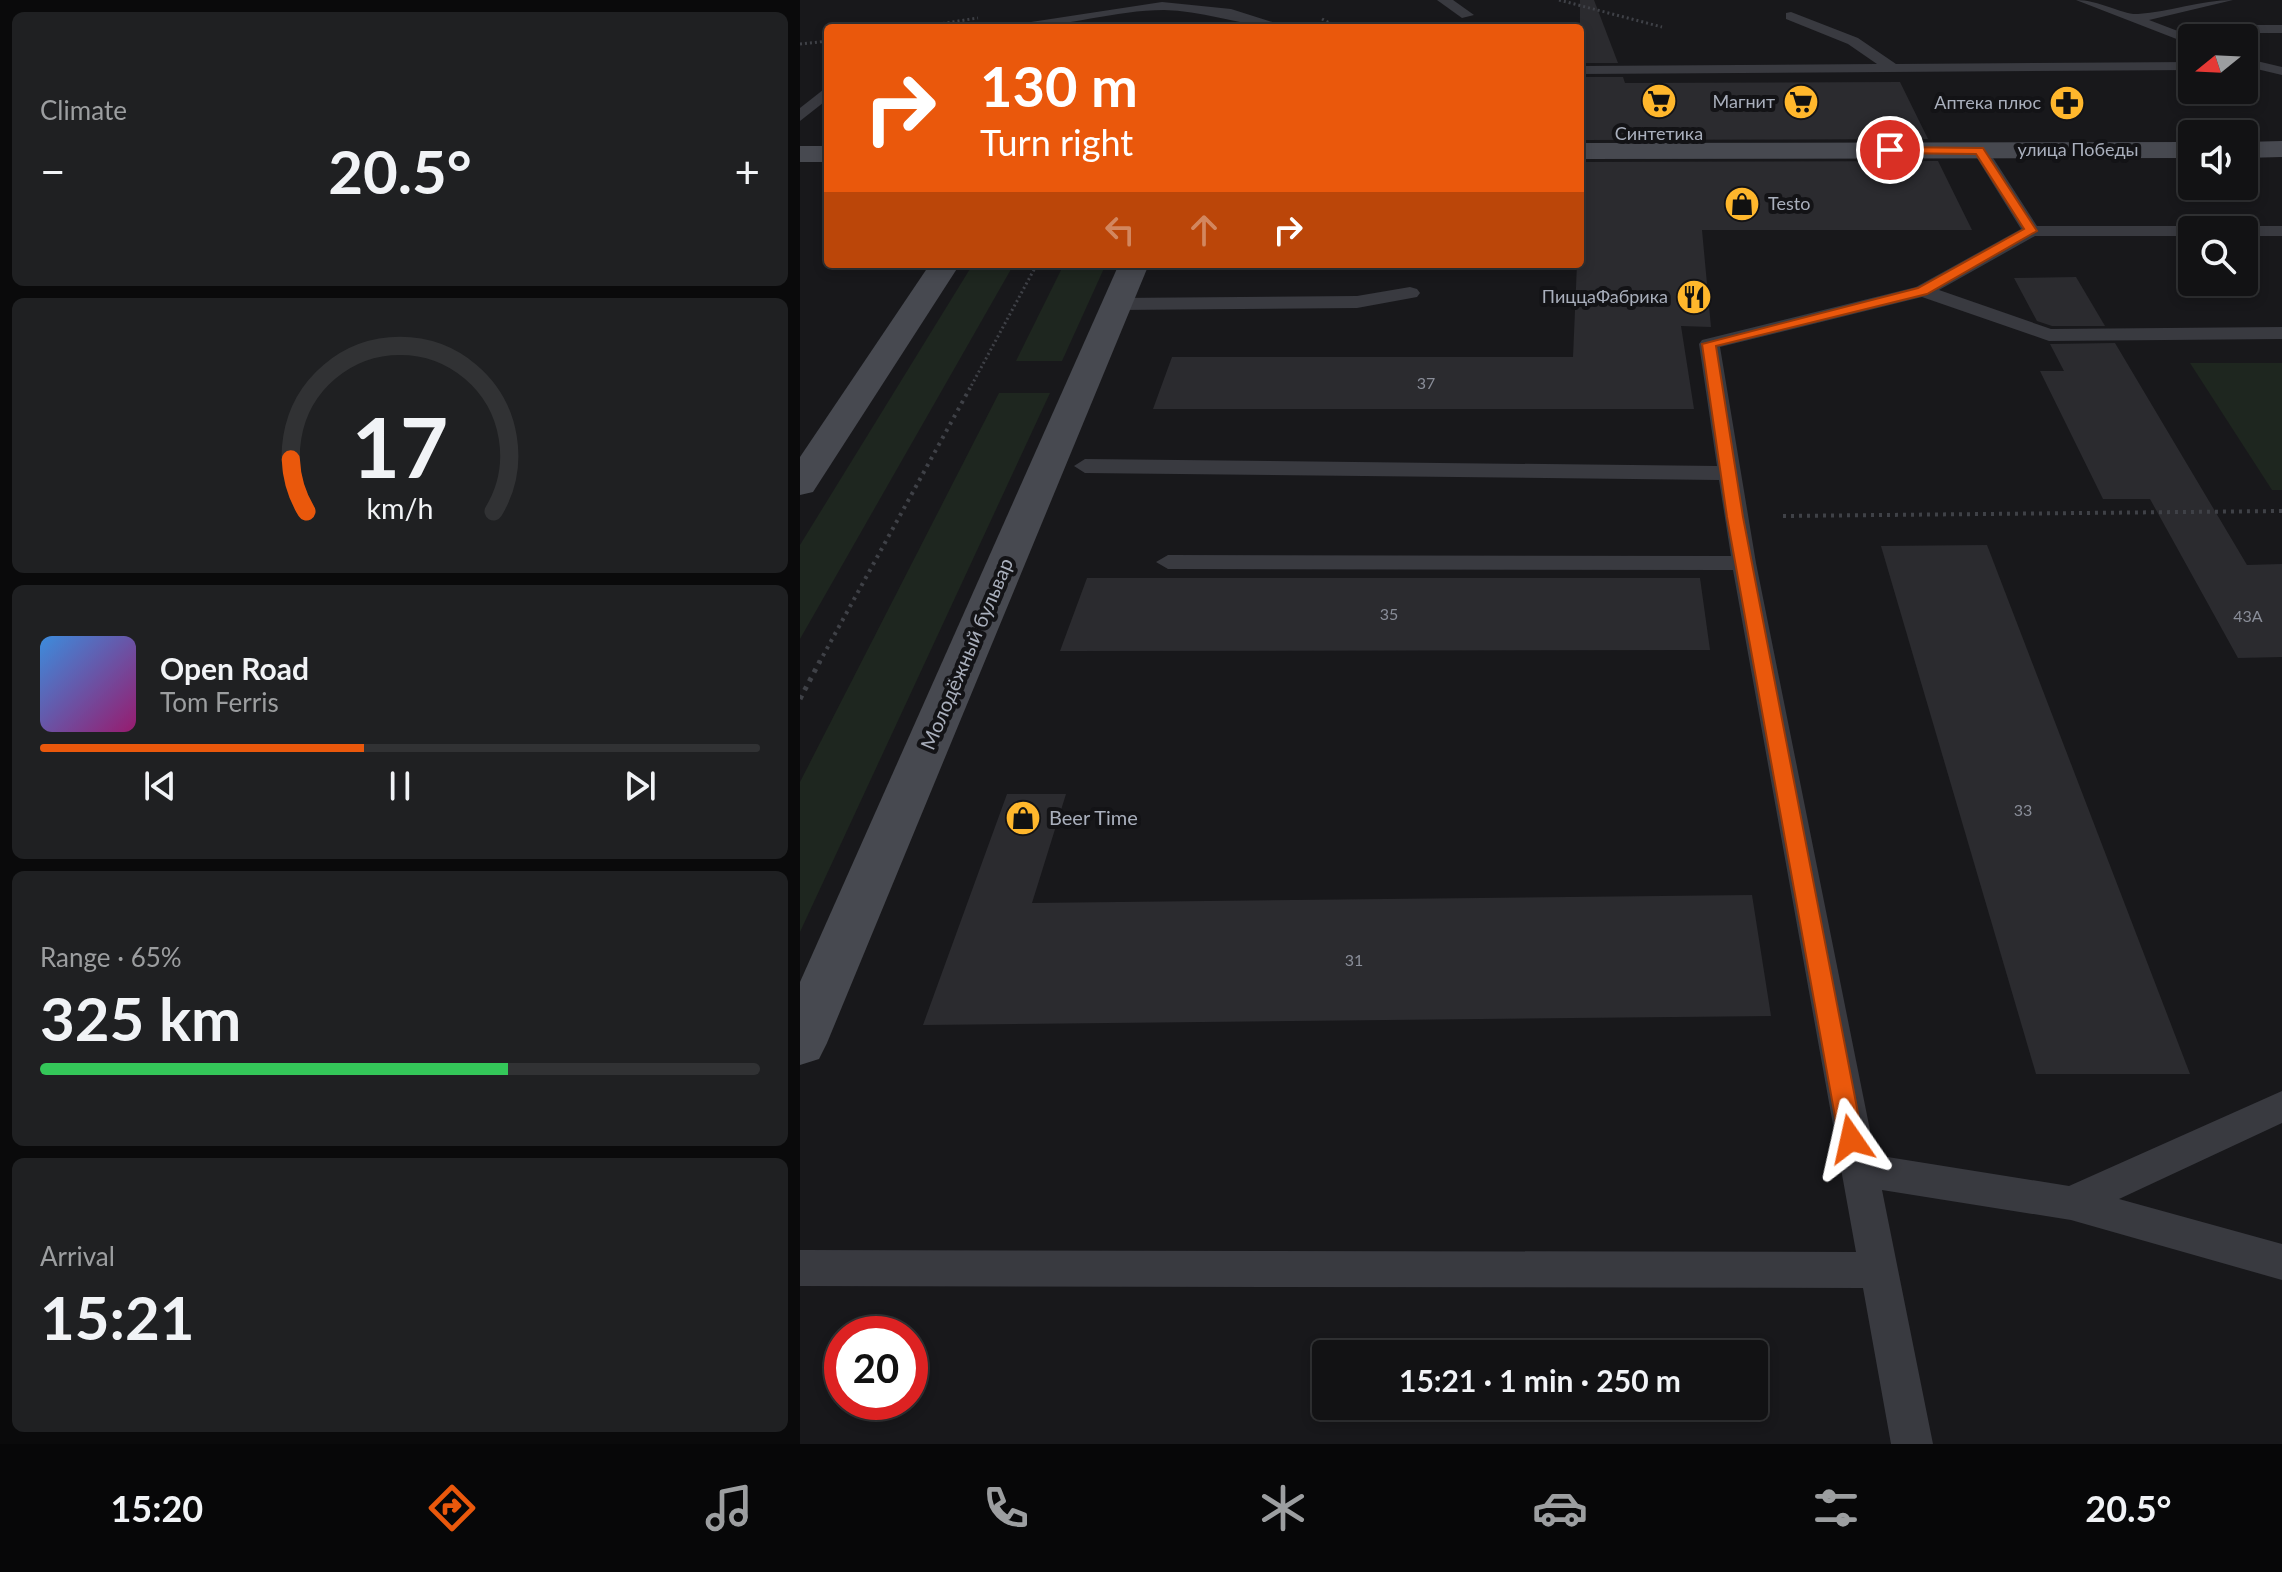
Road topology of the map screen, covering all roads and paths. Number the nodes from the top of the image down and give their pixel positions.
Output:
1 (1444, 0) edge
2 (2083, 0) edge
3 (2226, 0) edge
4 (1467, 15) dead end
5 (1791, 16) dead end
6 (2134, 19) junction
7 (1044, 24) edge
8 (1270, 24) edge
9 (2258, 29) edge
10 (2282, 29) edge
11 (2178, 36) edge
12 (824, 42) edge
13 (800, 44) edge
14 (805, 44) junction
15 (800, 50) edge
16 (2178, 66) edge
17 (2258, 67) edge
18 (1584, 70) edge
19 (2282, 71) edge
20 (1898, 75) junction
21 (824, 95) edge
22 (800, 116) edge
23 (2282, 149) edge
24 (1980, 150) junction
25 (2178, 150) edge
26 (2258, 150) edge
27 (1584, 151) edge
28 (800, 154) edge
29 (824, 154) edge
30 (2031, 231) junction
31 (2178, 231) edge
32 (2258, 231) edge
33 (2282, 231) edge
34 (942, 268) edge
35 (1035, 268) edge
36 (1132, 268) edge
37 (1923, 291) junction
38 (1410, 293) dead end
39 (1117, 304) junction
40 (2282, 333) edge
41 (1085, 466) dead end
42 (1728, 473) junction
43 (800, 484) edge
44 (2282, 511) edge
45 (1735, 517) junction
46 (1168, 562) dead end
47 (1744, 563) junction
48 (800, 699) edge
49 (800, 1043) edge
50 (2282, 1106) edge
51 (1857, 1169) junction
52 (2071, 1203) junction
53 (2282, 1262) edge
54 (800, 1268) edge
55 (1877, 1270) junction
56 (1912, 1444) edge

1 - 4 lane
2 - 6 lane
3 - 6 lane
5 - 20 lane
6 - 11 lane
7 - 8 lane
9 - 10 lane
12 - 14 path
13 - 14 path
14 - 15 path
16 - 20 lane
17 - 19 lane
18 - 20 lane
21 - 22 lane
23 - 26 main road
24 - 25 main road, улица Победы
24 - 27 main road, улица Победы
24 - 30 lane
28 - 29 main road
30 - 31 lane
30 - 37 lane
32 - 33 lane
34 - 43 main road
35 - 48 path
36 - 39 main road, Молодёжный бульвар
37 - 40 lane
37 - 42 lane
38 - 39 lane
39 - 49 main road, Молодёжный бульвар
41 - 42 lane
42 - 45 lane
44 - 45 path
45 - 47 lane
46 - 47 lane
47 - 51 lane
50 - 52 lane
51 - 52 lane
51 - 55 lane
52 - 53 lane
54 - 55 lane
55 - 56 lane

